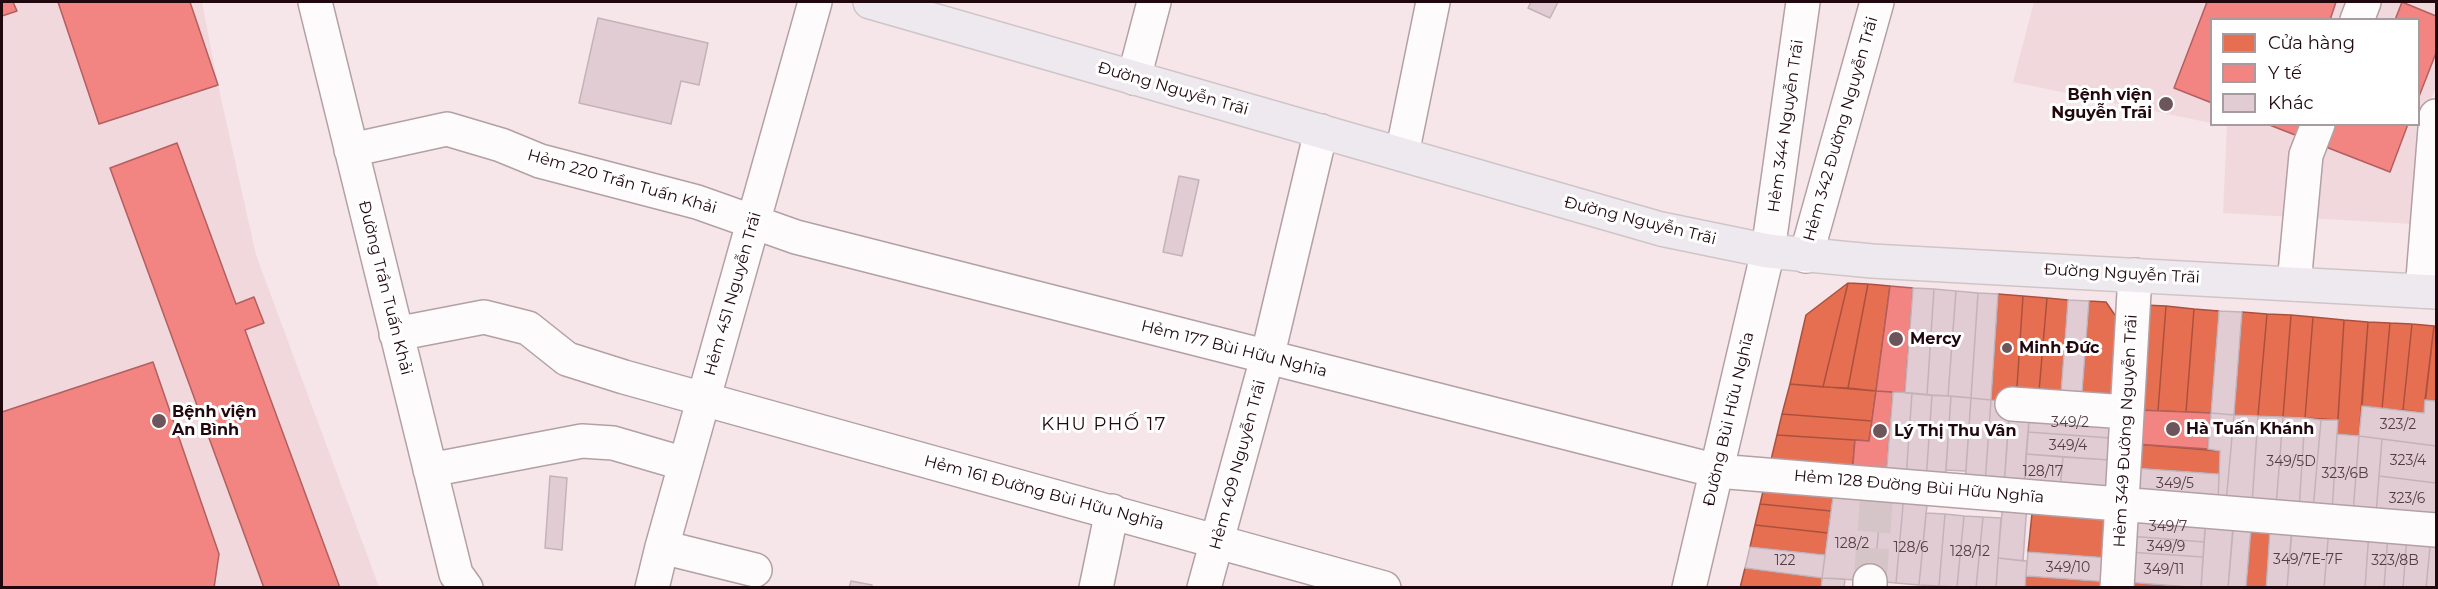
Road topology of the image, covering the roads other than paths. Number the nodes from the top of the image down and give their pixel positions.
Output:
1 (315, 2) edge
2 (814, 2) edge
3 (870, 2) edge
4 (1154, 2) edge
5 (1433, 2) edge
6 (1803, 2) edge
7 (1877, 2) edge
8 (2364, 2) edge
9 (2358, 18) edge
10 (1134, 78) junction
11 (2436, 116) edge
12 (2317, 126) edge
13 (1321, 131) junction
14 (351, 150) junction
15 (1402, 154) junction
16 (753, 221) junction
17 (1768, 251) junction
18 (1806, 255) junction
19 (2135, 274) junction
20 (2294, 284) junction
21 (2429, 291) edge
22 (396, 334) junction
23 (1267, 358) junction
24 (703, 399) junction
25 (2012, 404) dead end
26 (2127, 412) junction
27 (685, 464) junction
28 (430, 470) junction
29 (1717, 471) junction
30 (2122, 504) junction
31 (1112, 511) junction
32 (2436, 530) edge
33 (1217, 541) junction
34 (662, 546) junction
35 (755, 570) dead end
36 (461, 581) edge
37 (652, 588) edge
38 (1096, 588) edge
39 (1204, 588) edge
40 (1384, 588) edge
41 (1689, 588) edge
42 (2117, 588) edge

1 - 14 street, Đường Trần Tuấn Khải
2 - 16 street, Hẻm 451 Nguyễn Trãi
3 - 10 main road, Đường Nguyễn Trãi
4 - 10 street
5 - 15 street
6 - 17 street, Hẻm 344 Nguyễn Trãi
7 - 18 street, Hẻm 342 Đường Nguyễn Trãi
8 - 9 street
10 - 13 main road, Đường Nguyễn Trãi
11 - 21 street
12 - 20 street
13 - 15 main road, Đường Nguyễn Trãi
13 - 23 street, Hẻm 409 Nguyễn Trãi
14 - 16 street, Hẻm 220 Trần Tuấn Khải
14 - 22 street, Đường Trần Tuấn Khải
15 - 17 main road, Đường Nguyễn Trãi
16 - 23 street, Hẻm 177 Bùi Hữu Nghĩa
16 - 24 street, Hẻm 451 Nguyễn Trãi
17 - 18 main road, Đường Nguyễn Trãi
17 - 29 street, Đường Bùi Hữu Nghĩa
18 - 19 main road, Đường Nguyễn Trãi
19 - 20 main road, Đường Nguyễn Trãi
19 - 26 street, Hẻm 349 Đường Nguyễn Trãi
20 - 21 main road, Đường Nguyễn Trãi
22 - 24 street, Hẻm 161 Đường Bùi Hữu Nghĩa
22 - 28 street, Đường Trần Tuấn Khải
23 - 29 street, Hẻm 177 Bùi Hữu Nghĩa
23 - 33 street, Hẻm 409 Nguyễn Trãi
24 - 27 street, Hẻm 451 Nguyễn Trãi
24 - 31 street, Hẻm 161 Đường Bùi Hữu Nghĩa
25 - 26 street
26 - 30 street, Hẻm 349 Đường Nguyễn Trãi
27 - 28 street
27 - 34 street, Hẻm 451 Nguyễn Trãi
28 - 36 street, Đường Trần Tuấn Khải
29 - 30 street, Hẻm 128 Đường Bùi Hữu Nghĩa
29 - 41 street, Đường Bùi Hữu Nghĩa
30 - 32 street, Hẻm 128 Đường Bùi Hữu Nghĩa
30 - 42 street, Hẻm 349 Đường Nguyễn Trãi
31 - 33 street, Hẻm 161 Đường Bùi Hữu Nghĩa
31 - 38 street
33 - 39 street, Hẻm 409 Nguyễn Trãi
33 - 40 street, Hẻm 161 Đường Bùi Hữu Nghĩa
34 - 35 street
34 - 37 street, Hẻm 451 Nguyễn Trãi

